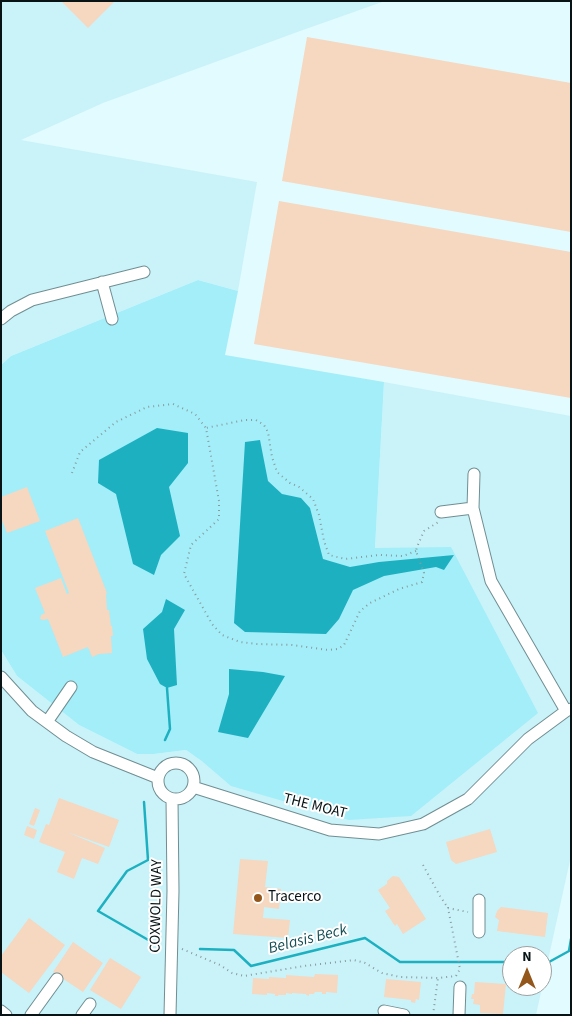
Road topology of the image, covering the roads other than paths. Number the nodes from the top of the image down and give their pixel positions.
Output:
1 (144, 272) dead end
2 (102, 282) junction
3 (1, 319) edge
4 (112, 319) dead end
5 (474, 474) dead end
6 (473, 508) junction
7 (441, 512) road end
8 (1, 676) edge
9 (71, 687) dead end
10 (568, 710) edge
11 (47, 722) junction
12 (158, 778) junction
13 (193, 787) junction
14 (172, 799) junction
15 (479, 900) dead end
16 (479, 932) dead end
17 (57, 979) dead end
18 (460, 987) dead end
19 (90, 1004) dead end
20 (384, 1011) dead end
21 (1, 1012) edge
22 (6, 1015) edge
23 (31, 1015) edge
24 (82, 1015) edge
25 (170, 1015) edge
26 (404, 1015) edge
27 (459, 1015) edge

1 - 2 street
2 - 3 street
2 - 4 street
5 - 6 street
6 - 7 street
6 - 10 street
8 - 11 street
9 - 11 street
10 - 13 street, THE MOAT
11 - 12 street
12 - 13 street
12 - 14 street
13 - 14 street
14 - 25 street, COXWOLD WAY
15 - 16 street
17 - 23 street
18 - 27 street
19 - 24 street
20 - 26 street
21 - 22 street

